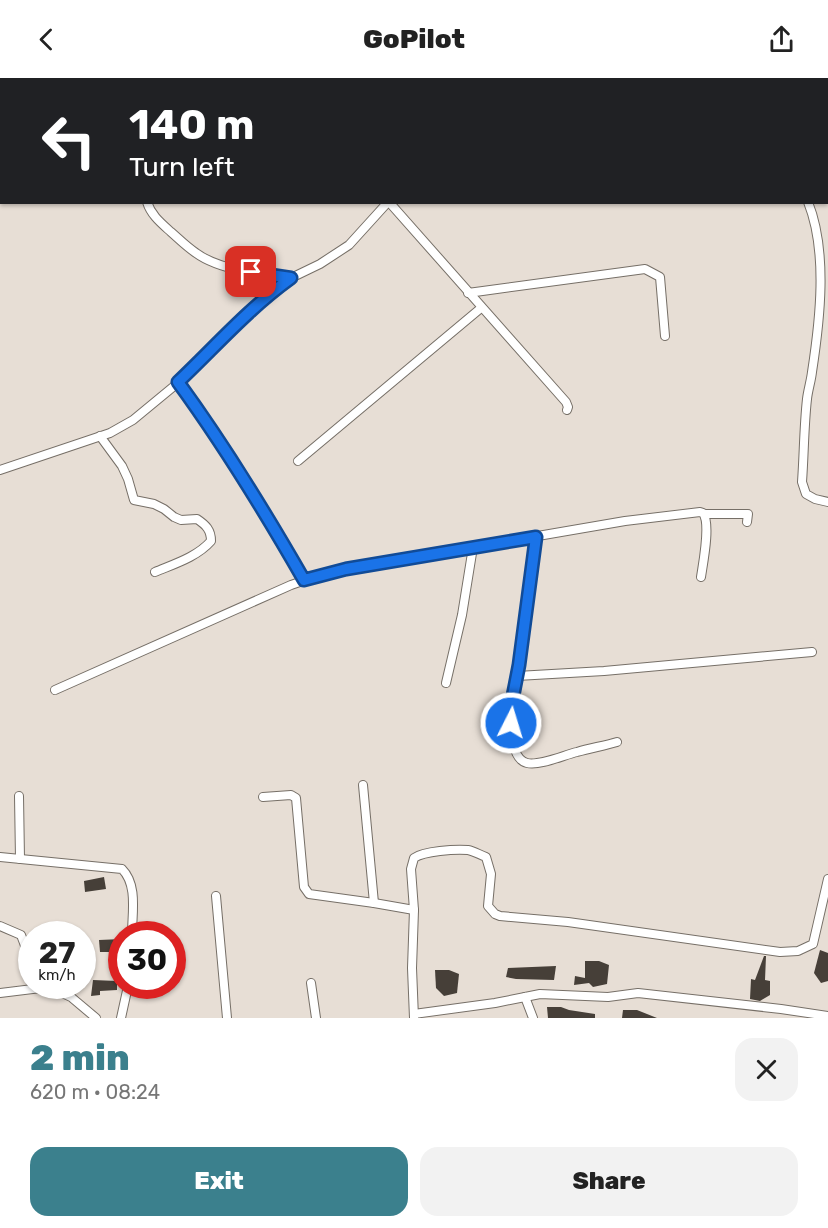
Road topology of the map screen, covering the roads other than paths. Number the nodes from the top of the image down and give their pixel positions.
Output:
1 (387, 204) edge
2 (391, 204) edge
3 (809, 204) edge
4 (149, 206) edge
5 (291, 278) junction
6 (468, 293) junction
7 (481, 308) junction
8 (665, 336) dead end
9 (178, 382) junction
10 (567, 410) dead end
11 (100, 436) junction
12 (298, 461) dead end
13 (0, 470) edge
14 (828, 502) edge
15 (704, 514) junction
16 (747, 522) dead end
17 (536, 537) junction
18 (473, 548) junction
19 (155, 572) dead end
20 (701, 577) dead end
21 (304, 580) junction
22 (812, 652) dead end
23 (517, 676) junction
24 (446, 683) dead end
25 (55, 690) dead end
26 (617, 742) dead end
27 (363, 785) dead end
28 (19, 796) dead end
29 (263, 797) dead end
30 (0, 857) edge
31 (20, 859) junction
32 (828, 879) edge
33 (216, 896) dead end
34 (374, 903) junction
35 (414, 910) junction
36 (132, 921) edge
37 (0, 926) edge
38 (18, 934) edge
39 (311, 983) dead end
40 (18, 990) edge
41 (0, 993) edge
42 (525, 998) junction
43 (73, 999) edge
44 (125, 999) edge
45 (414, 1016) edge
46 (828, 1016) edge
47 (96, 1018) edge
48 (121, 1018) edge
49 (227, 1018) edge
50 (316, 1018) edge
51 (533, 1018) edge

1 - 5 street
2 - 6 street
3 - 14 street
4 - 5 street
5 - 9 street
6 - 7 street
6 - 8 street
7 - 10 street
7 - 12 street
9 - 11 street
9 - 21 street
11 - 13 street
11 - 19 street
15 - 16 street
15 - 17 street
15 - 20 street
17 - 18 street
17 - 23 street
18 - 21 street
18 - 24 street
21 - 25 street
22 - 23 street
23 - 26 street
27 - 34 street
28 - 31 street
29 - 34 street
30 - 31 street
31 - 36 street
32 - 35 street
33 - 49 street
34 - 35 street
35 - 45 street
37 - 38 street
39 - 50 street
40 - 41 street
42 - 45 street
42 - 46 street
42 - 51 street
43 - 47 street
44 - 48 street

